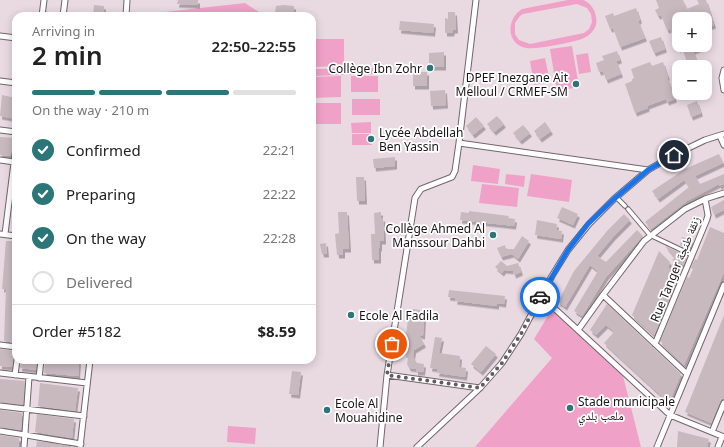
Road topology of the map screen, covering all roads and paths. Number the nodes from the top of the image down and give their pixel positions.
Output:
1 (44, 0) edge
2 (65, 0) edge
3 (127, 0) edge
4 (476, 0) edge
5 (42, 12) edge
6 (64, 12) edge
7 (126, 12) edge
8 (0, 36) edge
9 (12, 38) edge
10 (724, 70) edge
11 (0, 81) edge
12 (12, 82) edge
13 (724, 90) edge
14 (0, 130) edge
15 (12, 132) edge
16 (722, 135) edge
17 (459, 143) junction
18 (724, 145) edge
19 (0, 160) edge
20 (12, 162) edge
21 (648, 170) junction
22 (12, 174) edge
23 (724, 193) edge
24 (616, 197) junction
25 (705, 200) junction
26 (2, 234) edge
27 (12, 235) edge
28 (650, 235) junction
29 (692, 255) junction
30 (724, 285) edge
31 (603, 295) junction
32 (541, 296) junction
33 (721, 299) edge
34 (578, 330) junction
35 (655, 344) junction
36 (0, 346) edge
37 (12, 347) edge
38 (16, 364) edge
39 (40, 364) edge
40 (89, 364) edge
41 (0, 373) edge
42 (687, 374) junction
43 (15, 375) junction
44 (387, 375) junction
45 (29, 377) junction
46 (38, 378) junction
47 (87, 383) junction
48 (480, 388) junction
49 (724, 403) edge
50 (0, 406) edge
51 (28, 408) junction
52 (670, 415) junction
53 (84, 416) junction
54 (0, 432) edge
55 (712, 432) junction
56 (25, 434) junction
57 (723, 437) edge
58 (81, 445) edge
59 (24, 447) edge
60 (380, 447) edge
61 (417, 447) edge
62 (657, 447) edge
63 (718, 447) edge

1 - 5 street
2 - 6 street
3 - 7 street
4 - 17 street
8 - 9 street
10 - 13 street
11 - 12 street
14 - 15 street
16 - 18 street
16 - 21 street
17 - 21 street
17 - 44 street
19 - 20 street
21 - 24 street
22 - 26 street
23 - 25 street
24 - 28 street
24 - 32 street
25 - 28 street
25 - 29 street, Rue Tanger زنقة طنجة
26 - 27 street
28 - 29 street
28 - 31 street
29 - 35 street, Rue Tanger زنقة طنجة
30 - 33 street
31 - 34 street
31 - 35 street
32 - 34 street
32 - 48 street
33 - 42 street
34 - 52 street
35 - 42 street
36 - 37 street
38 - 43 street
39 - 46 street
40 - 47 street
41 - 43 street
42 - 52 street
43 - 45 street
44 - 48 street
44 - 60 street
45 - 46 street
45 - 51 street
46 - 47 street
47 - 53 street
48 - 61 street
49 - 55 street
50 - 51 street
51 - 53 street
51 - 56 street
52 - 55 street
52 - 62 street
53 - 58 street
54 - 56 street
55 - 57 street
56 - 58 street
56 - 59 street
57 - 63 street

